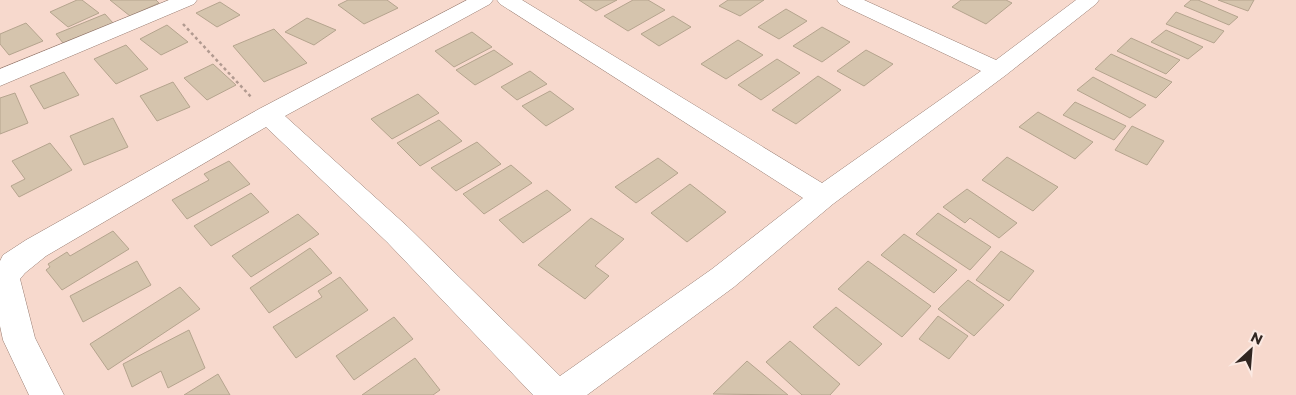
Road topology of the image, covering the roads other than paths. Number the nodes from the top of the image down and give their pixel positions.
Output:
1 (482, 0) edge
2 (507, 0) edge
3 (847, 0) edge
4 (1088, 0) edge
5 (178, 4) edge
6 (998, 70) junction
7 (0, 78) edge
8 (268, 115) junction
9 (823, 196) junction
10 (47, 395) edge
11 (556, 395) edge
12 (560, 395) edge

1 - 8 street
2 - 9 street
3 - 6 street
4 - 6 street
5 - 7 street
6 - 9 street
8 - 10 street
8 - 11 street
9 - 12 street

